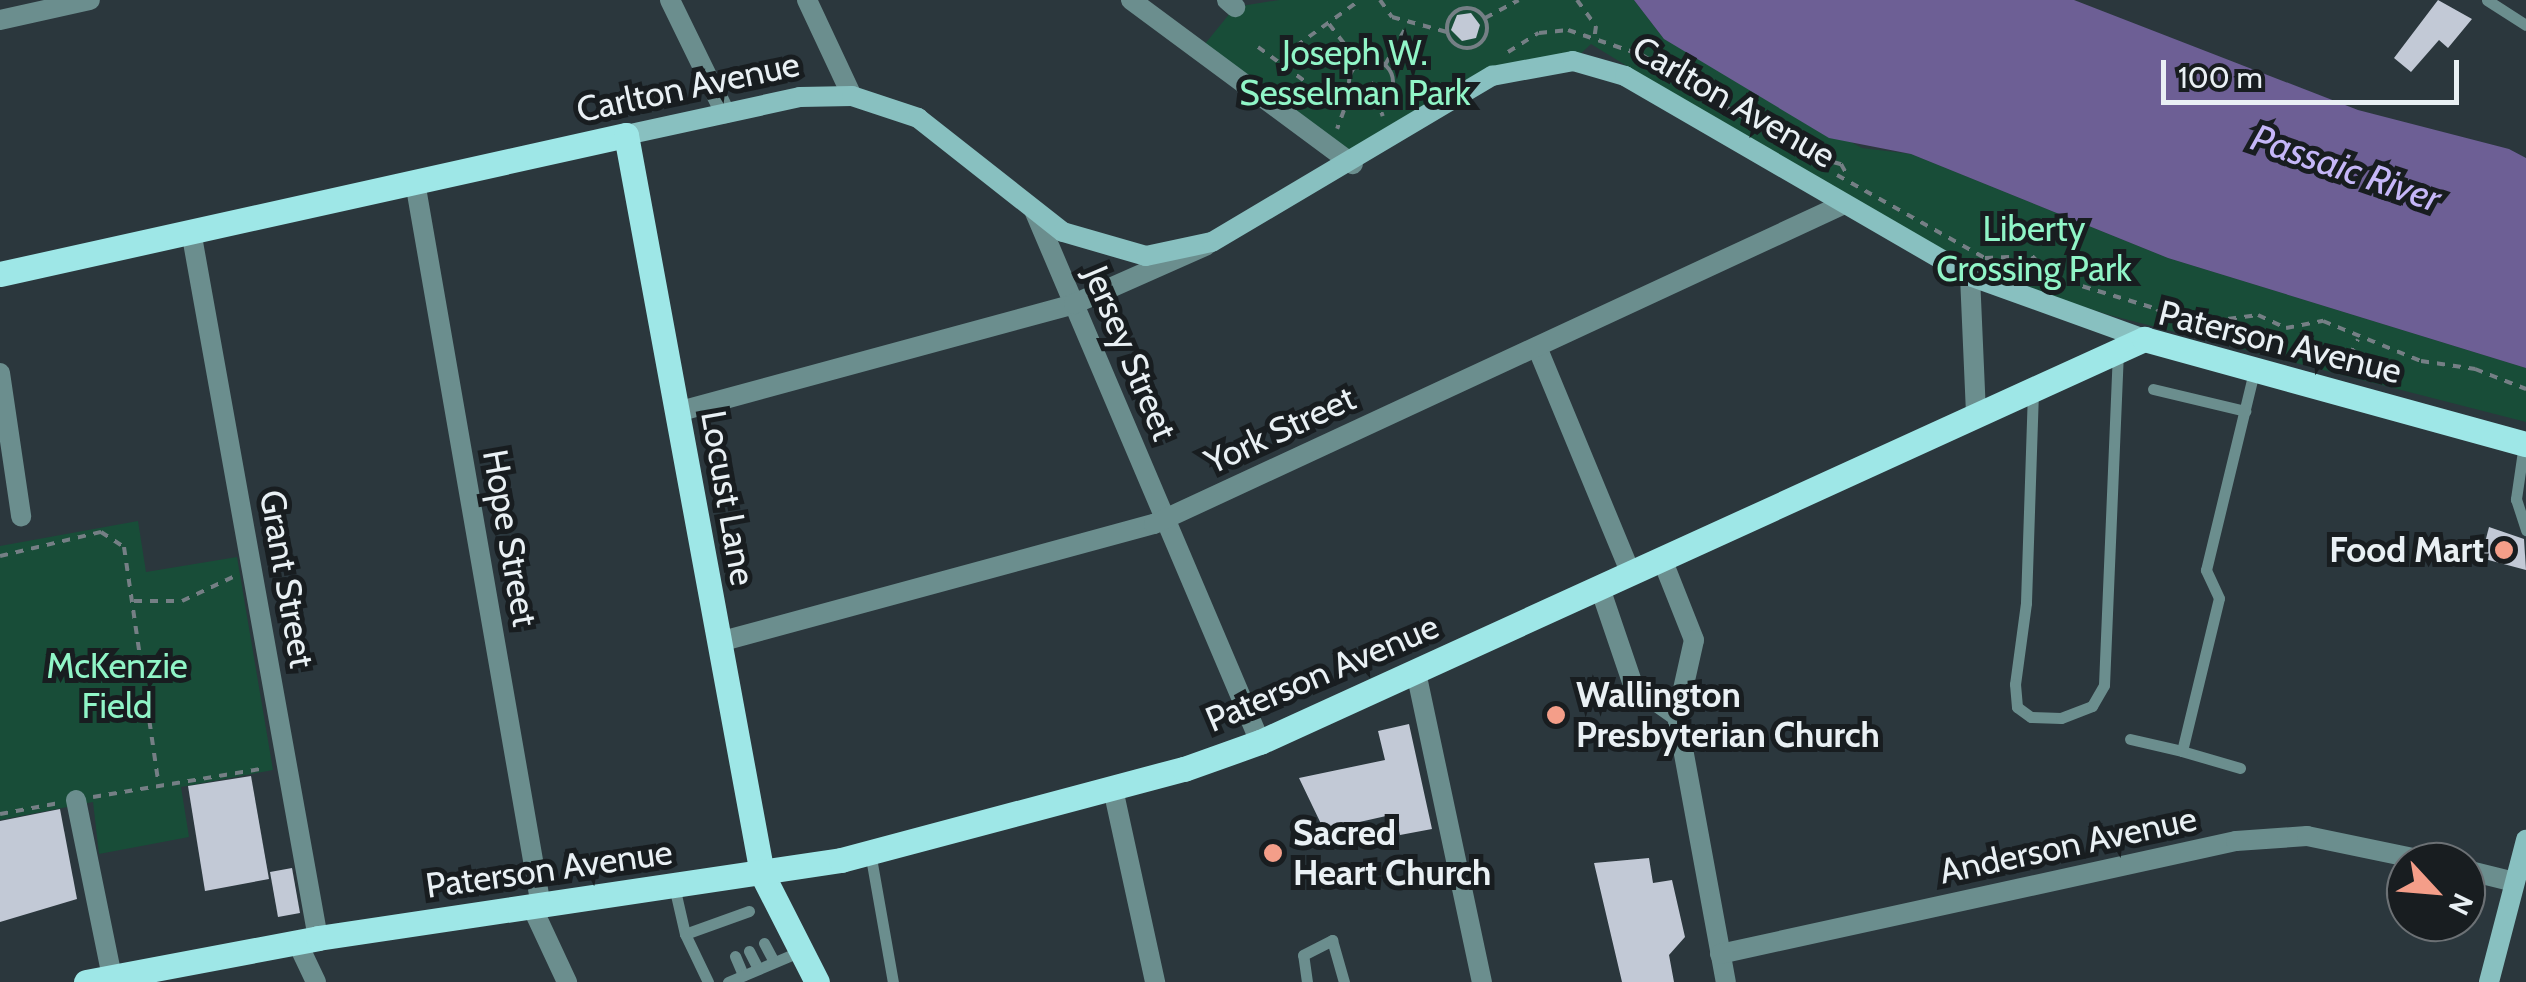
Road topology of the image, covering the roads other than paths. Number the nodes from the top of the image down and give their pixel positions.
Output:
1 (90, 0) edge
2 (670, 0) edge
3 (807, 0) edge
4 (1131, 0) edge
5 (2486, 0) edge
6 (0, 20) edge
7 (2526, 25) edge
8 (852, 96) junction
9 (725, 113) junction
10 (626, 135) junction
11 (1353, 164) junction
12 (414, 182) junction
13 (1842, 205) junction
14 (1034, 210) junction
15 (192, 231) junction
16 (1212, 242) junction
17 (0, 274) edge
18 (1970, 276) junction
19 (1074, 304) junction
20 (2144, 339) junction
21 (1537, 346) junction
22 (2118, 350) junction
23 (2255, 368) junction
24 (0, 373) edge
25 (2034, 387) junction
26 (2153, 389) dead end
27 (2245, 411) junction
28 (677, 412) junction
29 (1976, 412) junction
30 (2525, 444) edge
31 (21, 516) dead end
32 (1166, 519) junction
33 (2526, 530) edge
34 (1662, 560) junction
35 (1630, 574) junction
36 (1600, 588) junction
37 (719, 642) junction
38 (1416, 672) junction
39 (1676, 716) junction
40 (2130, 740) dead end
41 (1260, 742) junction
42 (2182, 751) junction
43 (2240, 768) dead end
44 (1113, 789) junction
45 (76, 800) road end
46 (2526, 840) edge
47 (870, 852) junction
48 (2386, 852) edge
49 (762, 874) junction
50 (2486, 875) edge
51 (2515, 882) junction
52 (674, 886) junction
53 (536, 906) junction
54 (749, 911) dead end
55 (684, 934) junction
56 (308, 940) junction
57 (764, 943) dead end
58 (749, 950) dead end
59 (801, 951) junction
60 (1720, 954) junction
61 (734, 956) dead end
62 (774, 962) junction
63 (758, 969) junction
64 (743, 975) junction
65 (99, 980) edge
66 (316, 982) edge
67 (567, 982) edge
68 (708, 982) edge
69 (728, 982) edge
70 (816, 982) edge
71 (893, 982) edge
72 (1155, 982) edge
73 (1307, 982) edge
74 (1344, 982) edge
75 (1482, 982) edge
76 (1726, 982) edge
77 (2489, 982) edge

1 - 6 street
2 - 9 street
3 - 8 street
4 - 11 street
5 - 7 lane
8 - 9 street, Carlton Avenue
8 - 14 street, Carlton Avenue
9 - 10 street, Carlton Avenue
10 - 12 main road, Carlton Avenue
10 - 28 main road, Locust Lane
11 - 13 street, Carlton Avenue
11 - 16 street, Carlton Avenue
12 - 15 main road, Carlton Avenue
12 - 53 street, Hope Street
13 - 18 street, Carlton Avenue
13 - 21 street, York Street
14 - 16 street, Carlton Avenue
14 - 19 street, Jersey Street
15 - 17 main road, Carlton Avenue
15 - 56 street, Grant Street
16 - 19 street
18 - 20 street, Carlton Avenue
18 - 29 street
19 - 28 street
19 - 32 street, Jersey Street
20 - 22 main road, Paterson Avenue
20 - 23 main road, Paterson Avenue
21 - 32 street, York Street
21 - 35 street
22 - 25 main road, Paterson Avenue
22 - 25 lane
23 - 27 lane
23 - 30 main road, Paterson Avenue
24 - 31 street
25 - 29 main road, Paterson Avenue
26 - 27 lane
27 - 42 lane
28 - 37 main road, Locust Lane
29 - 34 main road, Paterson Avenue
30 - 33 lane
32 - 37 street, York Street
32 - 41 street, Jersey Street
34 - 35 main road, Paterson Avenue
34 - 39 street
35 - 36 main road, Paterson Avenue
36 - 38 main road, Paterson Avenue
36 - 39 street
37 - 49 main road, Locust Lane
38 - 41 main road, Paterson Avenue
38 - 75 street
39 - 60 street
40 - 42 lane
41 - 44 main road, Paterson Avenue
42 - 43 lane
44 - 47 main road, Paterson Avenue
44 - 72 street
45 - 65 street
46 - 51 street
47 - 49 main road, Paterson Avenue
47 - 71 lane
48 - 60 street, Anderson Avenue
49 - 52 main road, Paterson Avenue
49 - 59 main road, Locust Lane
50 - 51 street
51 - 77 street
52 - 53 main road, Paterson Avenue
52 - 55 lane
53 - 56 main road, Paterson Avenue
53 - 67 street, Hope Street
54 - 55 lane
55 - 68 lane
56 - 65 main road, Paterson Avenue
56 - 66 street, Grant Street
57 - 62 lane
58 - 63 lane
59 - 62 lane
59 - 70 main road, Locust Lane
60 - 76 street
61 - 64 lane
62 - 63 lane
63 - 64 lane
64 - 69 lane
73 - 74 lane

